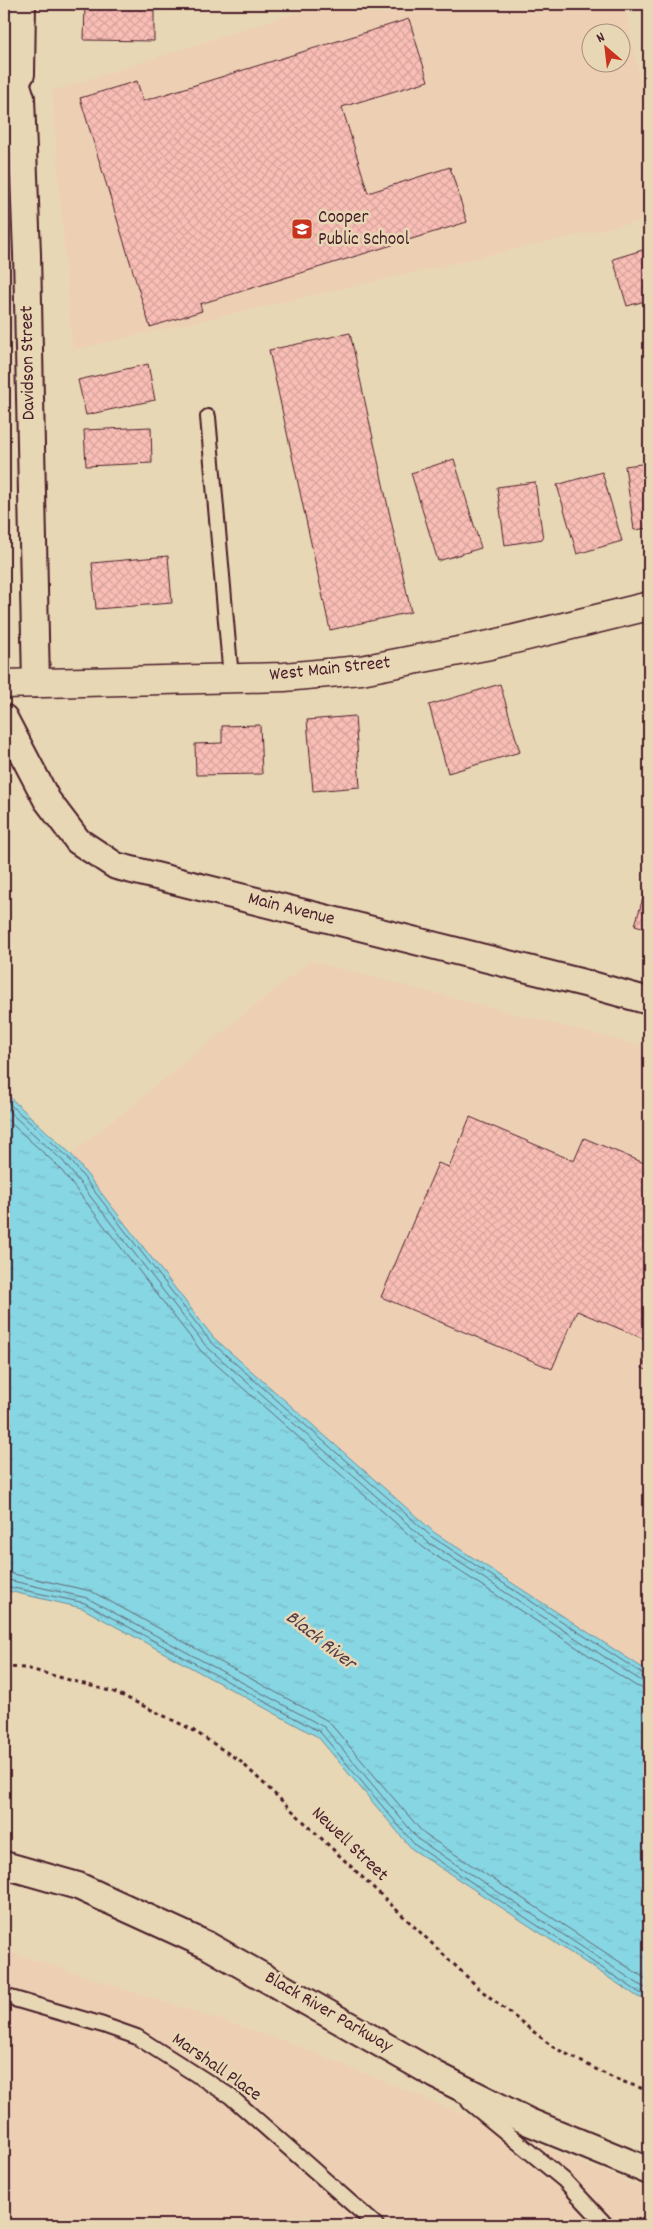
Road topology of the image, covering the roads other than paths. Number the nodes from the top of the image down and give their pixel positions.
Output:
1 (22, 4) edge
2 (4, 44) edge
3 (21, 98) junction
4 (208, 417) dead end
5 (649, 606) edge
6 (231, 678) junction
7 (4, 684) edge
8 (36, 684) junction
9 (4, 718) edge
10 (649, 1001) edge
11 (4, 1865) edge
12 (4, 1996) edge
13 (436, 2075) junction
14 (649, 2171) edge
15 (376, 2225) edge
16 (606, 2225) edge

1 - 3 street
2 - 3 street, Davidson Street
3 - 8 street, Davidson Street
4 - 6 lane
5 - 6 main road, West Main Street
6 - 8 main road, West Main Street
7 - 8 main road, West Main Street
9 - 10 street, Main Avenue
11 - 13 street, Black River Parkway
12 - 15 lane, Marshall Place
13 - 14 street, Black River Parkway
13 - 16 lane

